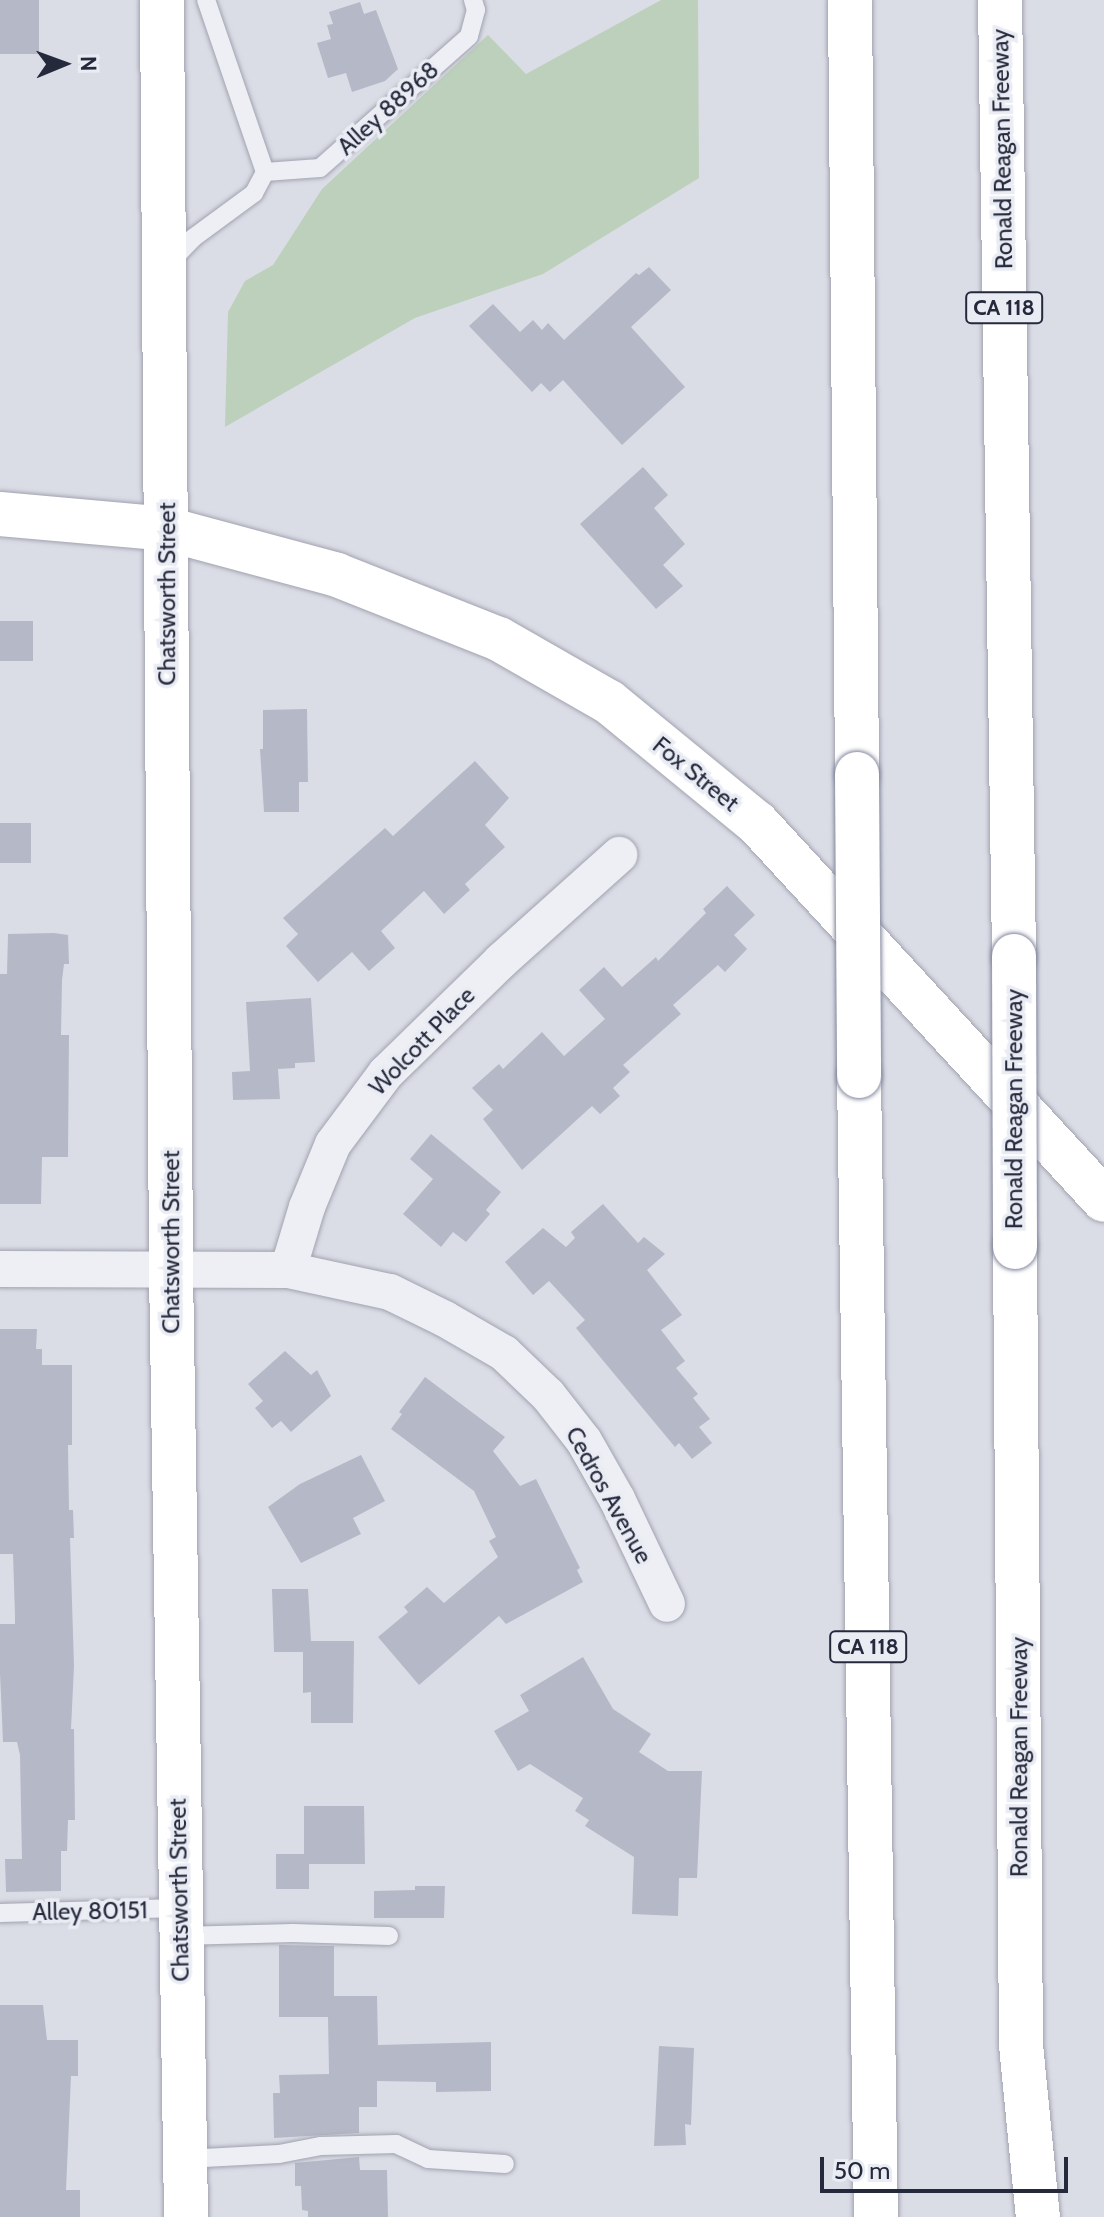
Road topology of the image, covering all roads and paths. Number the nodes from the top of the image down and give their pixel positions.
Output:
1 (162, 0) edge
2 (206, 0) edge
3 (473, 0) edge
4 (850, 0) edge
5 (1000, 0) edge
6 (265, 172) junction
7 (164, 268) junction
8 (0, 514) edge
9 (167, 529) junction
10 (619, 855) dead end
11 (1104, 1200) edge
12 (0, 1269) edge
13 (171, 1270) junction
14 (288, 1270) junction
15 (667, 1604) dead end
16 (0, 1913) edge
17 (179, 1922) junction
18 (389, 1936) dead end
19 (1021, 2045) junction
20 (185, 2159) junction
21 (505, 2164) dead end
22 (186, 2217) edge
23 (876, 2217) edge
24 (1019, 2217) edge
25 (1038, 2217) edge

1 - 7 main road, Chatsworth Street
2 - 6 lane
3 - 6 lane, Alley 88968
4 - 23 main road, CA 118, bridge
5 - 19 main road, Ronald Reagan Freeway / CA 118, bridge
6 - 7 lane
7 - 9 main road, Chatsworth Street
8 - 9 main road, Fox Street
9 - 11 main road, Fox Street
9 - 13 main road, Chatsworth Street
10 - 14 street, Wolcott Place
12 - 13 street, Cedros Avenue
13 - 14 street, Cedros Avenue
13 - 17 main road, Chatsworth Street
14 - 15 street, Cedros Avenue
16 - 17 lane, Alley 80151
17 - 18 lane, Alley 80151
17 - 20 main road, Chatsworth Street
19 - 24 main road
19 - 25 main road, Ronald Reagan Freeway / CA 118
20 - 21 lane
20 - 22 main road, Chatsworth Street

